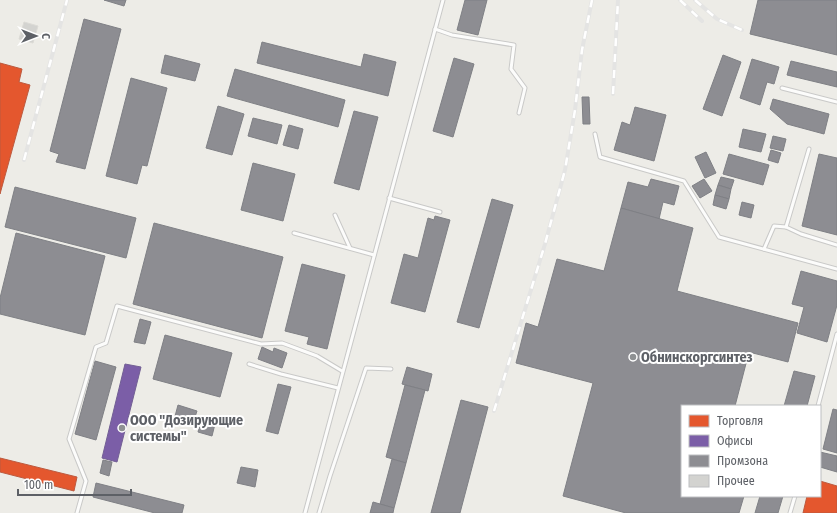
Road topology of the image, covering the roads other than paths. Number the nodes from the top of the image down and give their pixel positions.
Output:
1 (442, 0) edge
2 (435, 29) junction
3 (782, 88) dead end
4 (837, 102) edge
5 (519, 113) dead end
6 (596, 134) dead end
7 (809, 149) dead end
8 (389, 198) junction
9 (440, 212) dead end
10 (335, 215) dead end
11 (786, 227) junction
12 (294, 233) dead end
13 (837, 245) edge
14 (350, 248) junction
15 (764, 249) junction
16 (374, 255) junction
17 (837, 269) edge
18 (837, 334) edge
19 (249, 364) dead end
20 (391, 369) dead end
21 (342, 371) junction
22 (338, 388) junction
23 (818, 405) edge
24 (795, 497) edge
25 (77, 513) edge
26 (305, 513) edge
27 (319, 513) edge
28 (790, 513) edge

1 - 2 lane
2 - 5 lane
2 - 8 lane
3 - 4 lane
6 - 15 lane
7 - 11 lane
8 - 9 lane
8 - 16 lane
10 - 14 lane
11 - 13 lane
11 - 15 lane
12 - 14 lane
14 - 16 lane
15 - 17 lane
16 - 21 lane
18 - 23 lane
19 - 22 lane
20 - 27 lane
21 - 22 lane
21 - 25 lane
22 - 26 lane
24 - 28 lane

